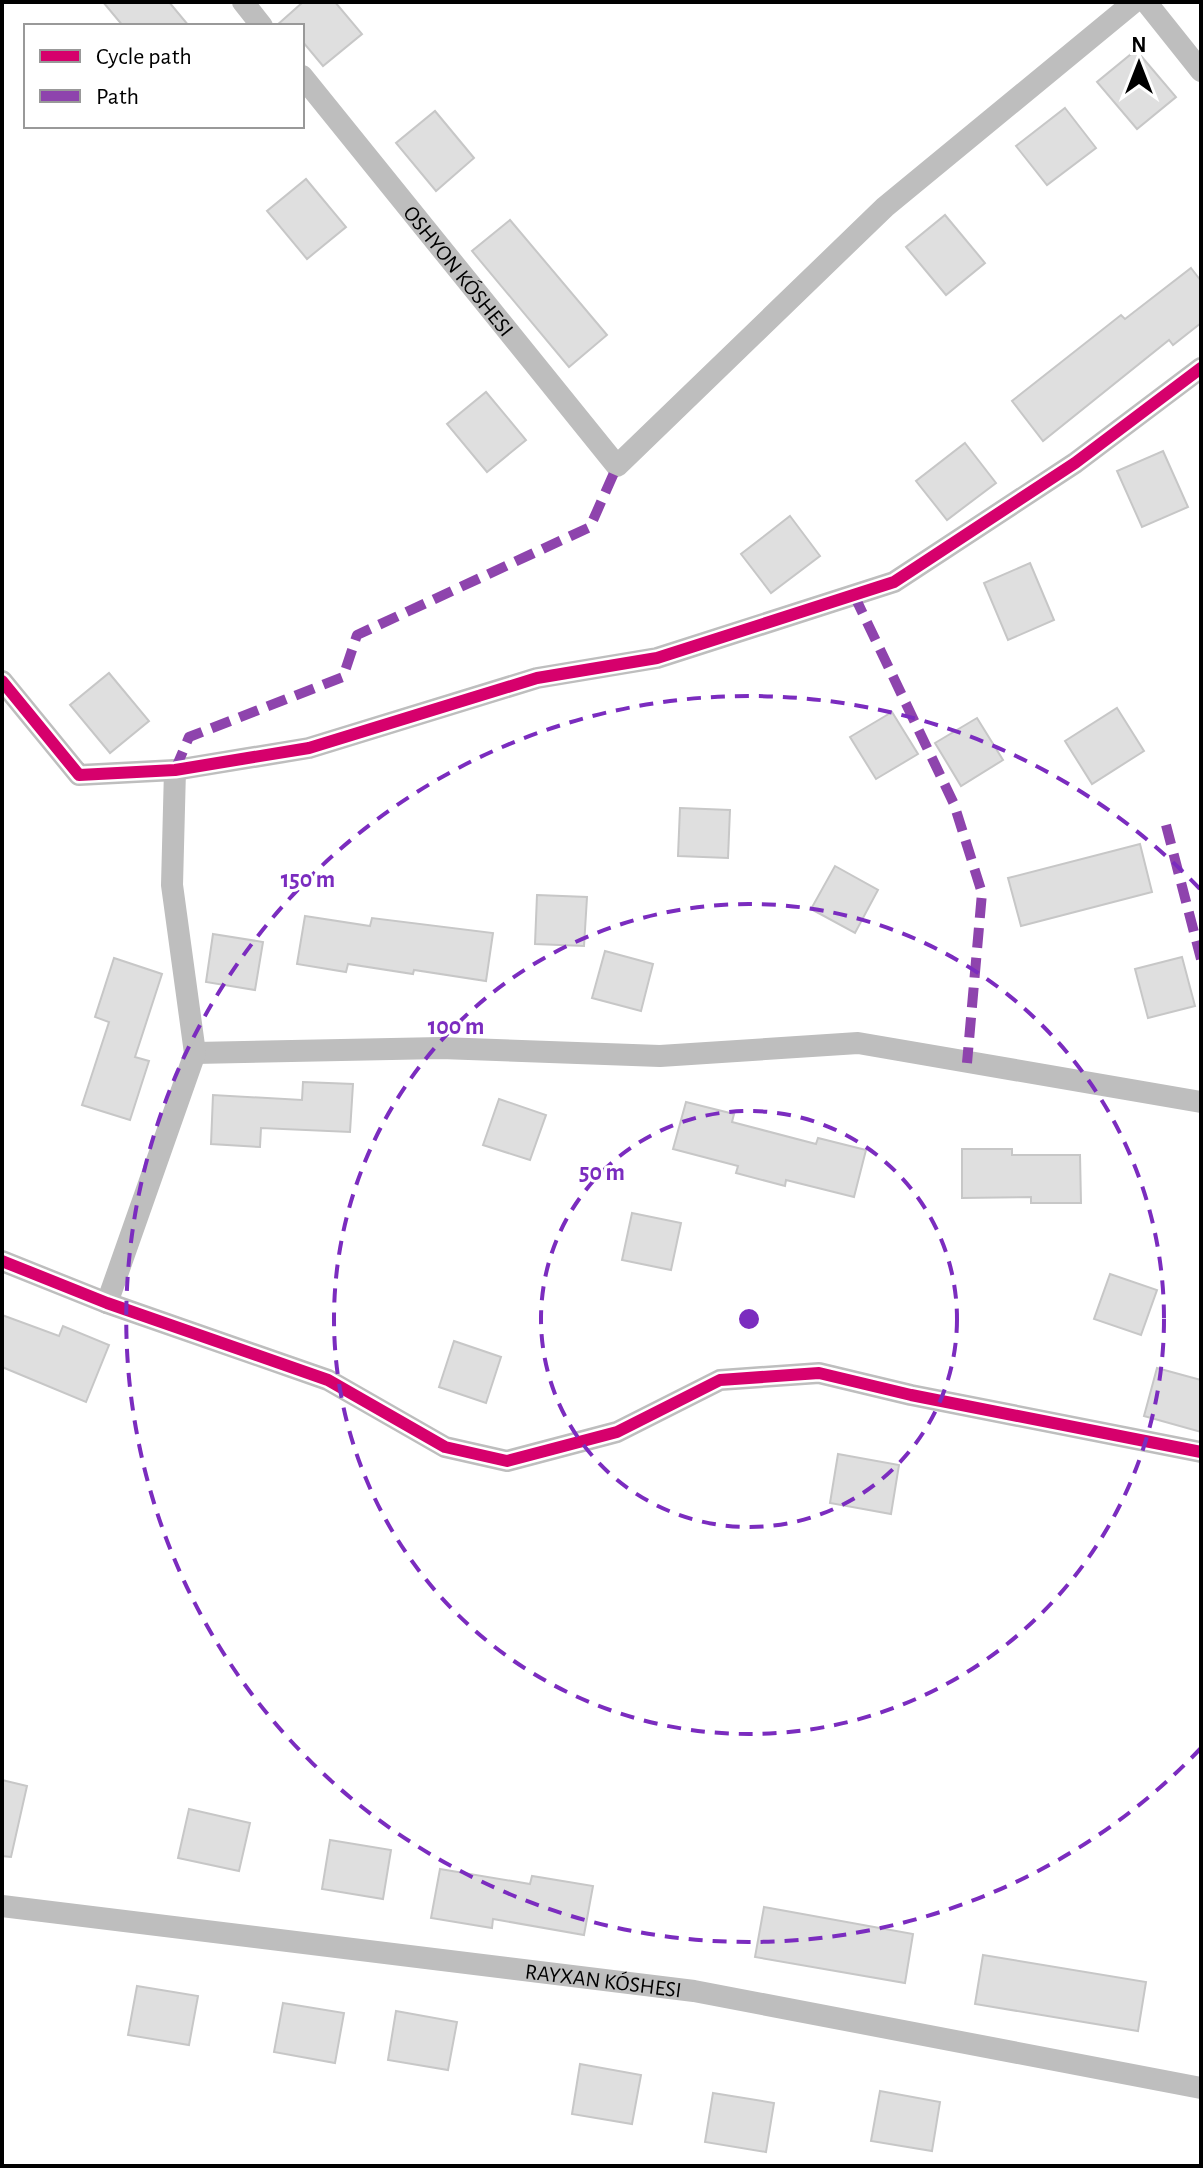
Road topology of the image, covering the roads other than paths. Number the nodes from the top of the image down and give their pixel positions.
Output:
1 (243, 2) edge
2 (1134, 2) edge
3 (1146, 2) edge
4 (260, 24) edge
5 (1201, 71) edge
6 (304, 78) edge
7 (1201, 368) edge
8 (2, 681) edge
9 (175, 770) junction
10 (195, 1053) junction
11 (1201, 1102) edge
12 (2, 1261) edge
13 (107, 1303) junction
14 (1201, 1452) edge
15 (2, 1906) edge
16 (1201, 2088) edge

1 - 4 street
2 - 6 street, OSHYON KÓSHESI
3 - 5 street
7 - 9 street
8 - 9 street
9 - 10 street
10 - 11 street
10 - 13 street
12 - 13 street
13 - 14 street
15 - 16 street, RAYXAN KÓSHESI

